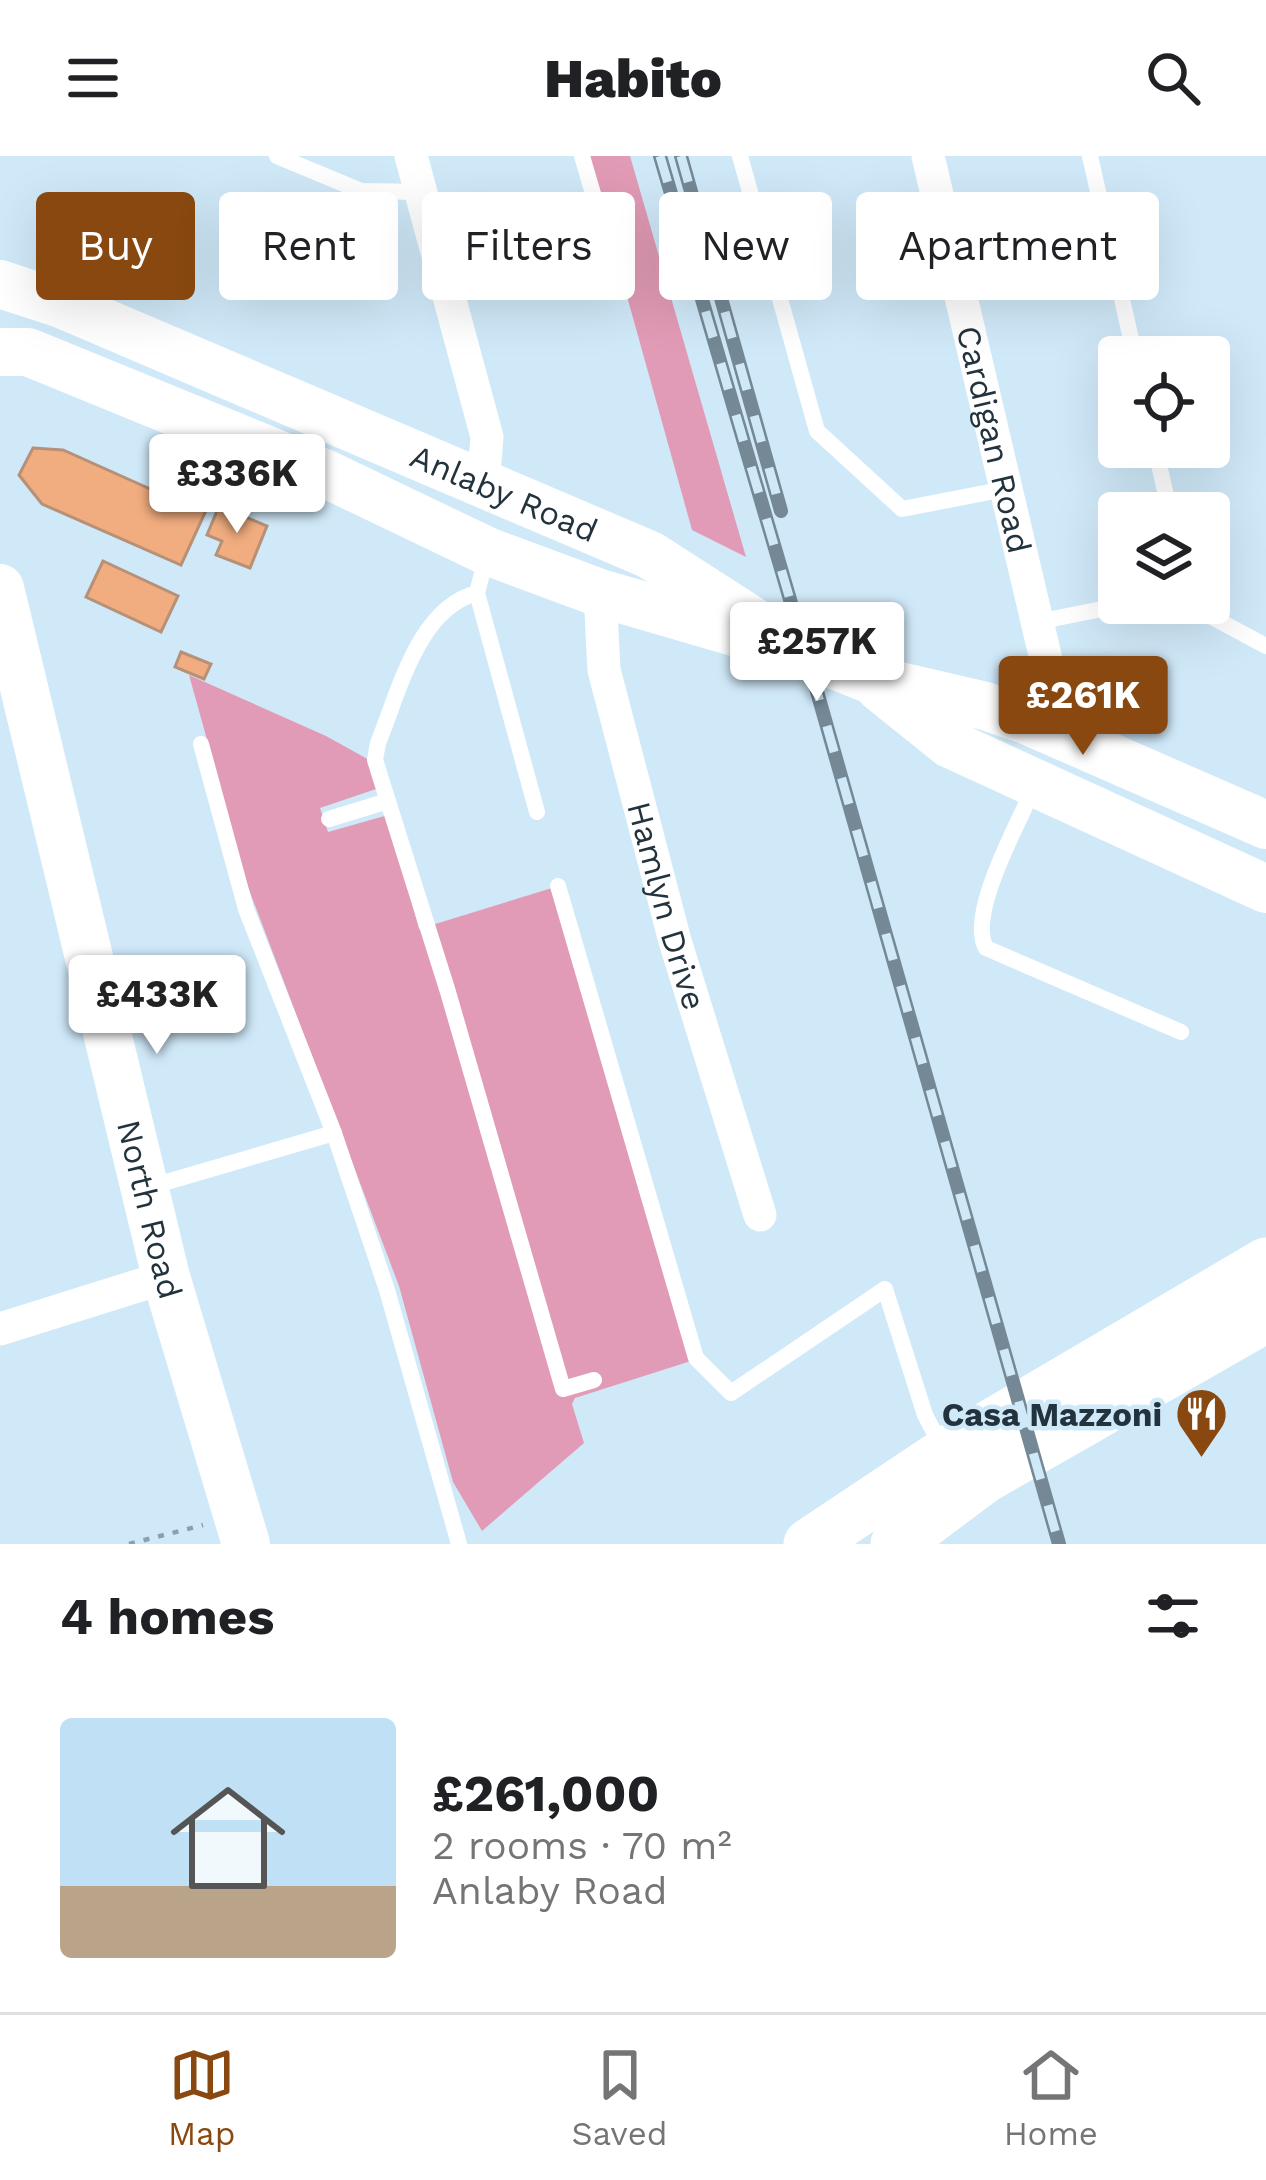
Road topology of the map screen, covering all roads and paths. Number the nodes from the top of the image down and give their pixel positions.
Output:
1 (277, 156) edge
2 (411, 156) edge
3 (582, 156) edge
4 (740, 156) edge
5 (928, 156) edge
6 (1090, 156) edge
7 (421, 192) junction
8 (593, 192) edge
9 (422, 196) edge
10 (0, 284) edge
11 (449, 300) edge
12 (1130, 336) edge
13 (0, 352) edge
14 (337, 451) junction
15 (483, 485) junction
16 (1005, 489) junction
17 (482, 572) junction
18 (0, 588) edge
19 (600, 593) junction
20 (1098, 610) edge
21 (1036, 622) junction
22 (1225, 624) edge
23 (1266, 646) edge
24 (796, 650) junction
25 (869, 680) junction
26 (14, 699) edge
27 (1026, 720) junction
28 (201, 744) dead end
29 (1036, 782) junction
30 (388, 800) junction
31 (537, 812) dead end
32 (329, 819) dead end
33 (1226, 834) edge
34 (558, 886) dead end
35 (1266, 889) edge
36 (1181, 1032) dead end
37 (334, 1133) junction
38 (145, 1188) junction
39 (760, 1215) dead end
40 (166, 1277) junction
41 (1261, 1292) edge
42 (0, 1328) edge
43 (594, 1380) dead end
44 (945, 1453) junction
45 (242, 1530) edge
46 (129, 1544) edge
47 (459, 1544) edge
48 (809, 1544) edge
49 (896, 1544) edge

1 - 7 lane
2 - 7 street
3 - 8 lane
4 - 16 lane
5 - 16 street, Cardigan Road
6 - 12 lane
7 - 9 street
10 - 14 main road, Anlaby Road
11 - 15 street
13 - 14 main road, Anlaby Road
14 - 15 main road, Anlaby Road
14 - 17 main road, Anlaby Road
15 - 24 main road, Anlaby Road
16 - 21 street, Cardigan Road
17 - 19 main road, Anlaby Road
17 - 30 lane
17 - 31 lane
18 - 26 main road, North Road
19 - 24 main road, Anlaby Road
19 - 39 street, Hamlyn Drive
20 - 21 lane
21 - 27 street, Cardigan Road
22 - 23 lane
24 - 25 main road, Anlaby Road
25 - 27 main road, Anlaby Road
25 - 29 main road, Anlaby Road
26 - 38 main road, North Road
27 - 33 main road, Anlaby Road
28 - 37 lane
29 - 33 main road, Anlaby Road
29 - 36 lane
30 - 32 lane
30 - 43 lane
33 - 35 main road, Anlaby Road
34 - 44 lane
37 - 38 lane
37 - 47 lane
38 - 40 main road, North Road
40 - 42 street
40 - 45 main road, North Road
41 - 44 main road
41 - 49 main road
44 - 48 main road
45 - 46 path

